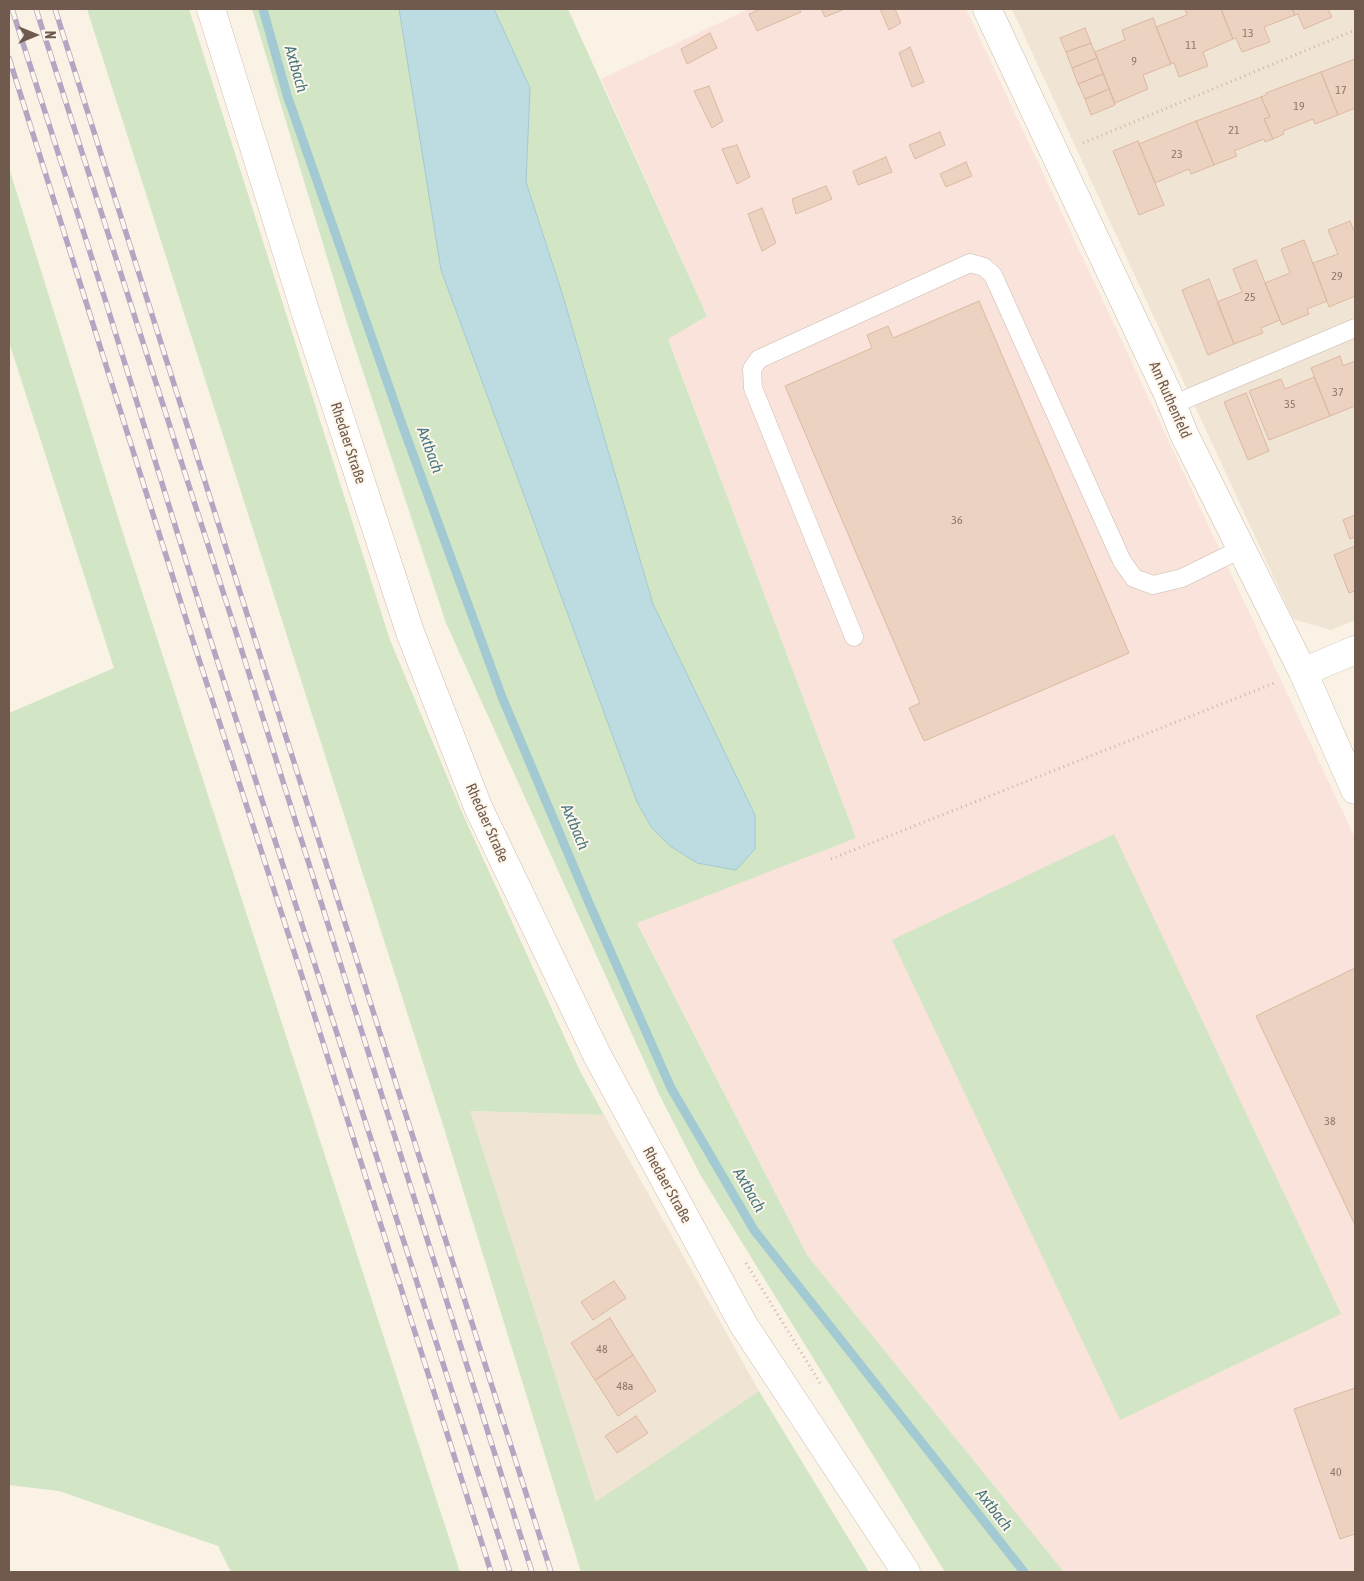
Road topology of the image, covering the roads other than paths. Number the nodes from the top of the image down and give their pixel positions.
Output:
1 (211, 9) edge
2 (987, 9) edge
3 (1355, 328) edge
4 (1172, 406) junction
5 (1241, 549) junction
6 (854, 637) dead end
7 (1355, 650) edge
8 (1302, 672) junction
9 (1355, 790) edge
10 (906, 1572) edge

1 - 10 street, Rhedaer Straße
2 - 4 street, Am Ruthenfeld
3 - 4 lane
4 - 5 street, Am Ruthenfeld
5 - 6 lane
5 - 8 street, Am Ruthenfeld
7 - 8 street
8 - 9 street, Am Ruthenfeld

